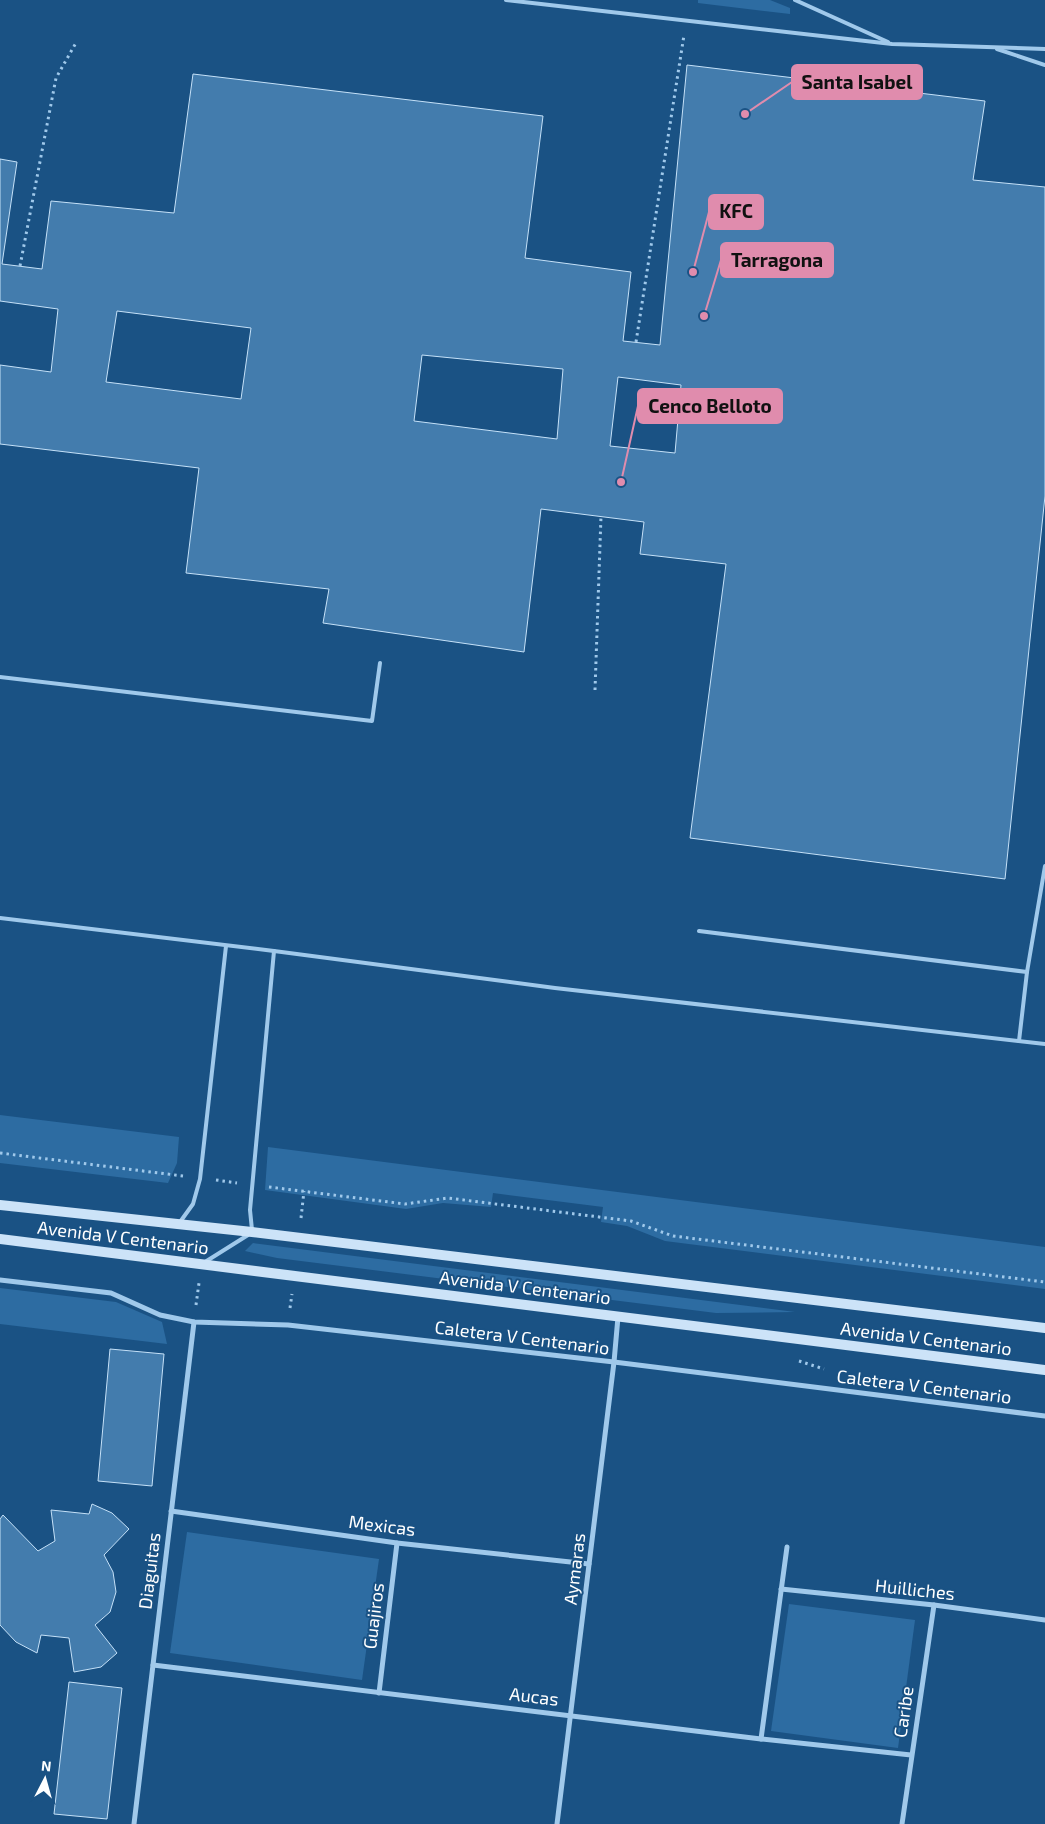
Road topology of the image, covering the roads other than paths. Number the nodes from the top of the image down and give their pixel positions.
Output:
1 (506, 0) edge
2 (795, 0) edge
3 (892, 44) junction
4 (992, 47) junction
5 (1045, 49) edge
6 (1045, 66) edge
7 (380, 664) dead end
8 (0, 677) edge
9 (1045, 866) edge
10 (0, 918) edge
11 (698, 931) dead end
12 (226, 946) junction
13 (274, 951) junction
14 (1027, 972) junction
15 (1019, 1040) junction
16 (1045, 1044) edge
17 (0, 1205) edge
18 (178, 1225) junction
19 (252, 1232) junction
20 (0, 1239) edge
21 (201, 1264) junction
22 (0, 1280) edge
23 (618, 1316) junction
24 (194, 1322) junction
25 (1045, 1328) edge
26 (614, 1362) junction
27 (1045, 1370) edge
28 (1045, 1416) edge
29 (171, 1511) junction
30 (397, 1543) junction
31 (787, 1547) dead end
32 (590, 1564) junction
33 (781, 1590) junction
34 (934, 1605) junction
35 (1045, 1620) edge
36 (153, 1665) junction
37 (379, 1693) junction
38 (570, 1715) junction
39 (761, 1739) junction
40 (911, 1755) junction
41 (134, 1824) edge
42 (557, 1824) edge
43 (902, 1824) edge

1 - 3 lane
2 - 3 lane
3 - 4 lane
4 - 5 lane
4 - 6 lane
7 - 8 lane
9 - 14 lane
10 - 12 lane
11 - 14 lane
12 - 13 lane
12 - 18 lane
13 - 15 lane
13 - 19 lane
14 - 15 lane
15 - 16 lane
17 - 18 main road, Avenida V Centenario
18 - 19 main road, Avenida V Centenario
19 - 21 lane
19 - 25 main road, Avenida V Centenario
20 - 21 main road, Avenida V Centenario
21 - 23 main road, Avenida V Centenario
22 - 24 street, Caletera V Centenario
23 - 26 street, Aymaras
23 - 27 main road, Avenida V Centenario
24 - 26 street, Caletera V Centenario
24 - 29 street, Diaguitas
26 - 28 street, Caletera V Centenario
26 - 32 street, Aymaras
29 - 30 street, Mexicas
29 - 36 street, Diaguitas
30 - 32 street, Mexicas
30 - 37 street, Guajiros
31 - 33 street
32 - 38 street, Aymaras
33 - 34 street, Huilliches
33 - 39 street
34 - 35 street, Huilliches
34 - 40 street, Caribe
36 - 37 street, Aucas
36 - 41 street, Diaguitas
37 - 38 street, Aucas
38 - 39 street, Aucas
38 - 42 street, Aymaras
39 - 40 street, Aucas
40 - 43 street, Caribe

